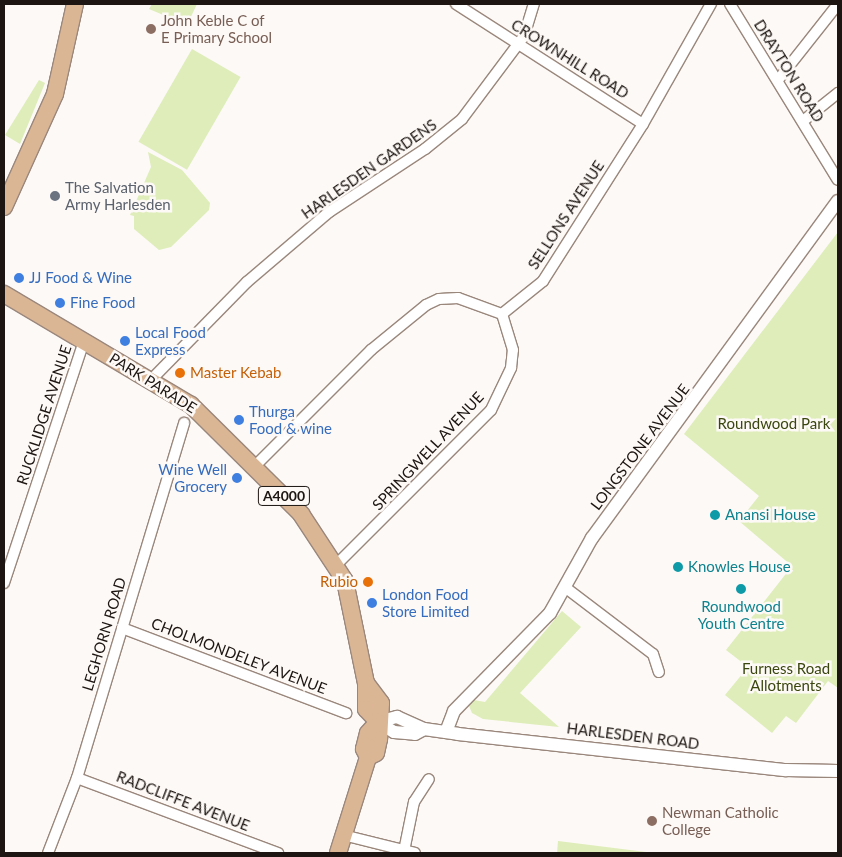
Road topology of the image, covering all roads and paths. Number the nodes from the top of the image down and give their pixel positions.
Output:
1 (75, 4) edge
2 (456, 4) edge
3 (534, 4) edge
4 (711, 4) edge
5 (730, 4) edge
6 (838, 4) edge
7 (518, 44) junction
8 (778, 80) junction
9 (838, 93) edge
10 (803, 121) junction
11 (644, 124) junction
12 (838, 180) edge
13 (838, 202) edge
14 (4, 207) edge
15 (4, 294) edge
16 (502, 314) junction
17 (84, 341) junction
18 (151, 380) junction
19 (184, 423) dead end
20 (255, 466) junction
21 (337, 564) junction
22 (4, 583) edge
23 (566, 588) junction
24 (122, 628) junction
25 (659, 672) dead end
26 (346, 713) dead end
27 (378, 722) junction
28 (452, 733) junction
29 (838, 771) edge
30 (77, 778) junction
31 (429, 779) dead end
32 (343, 835) junction
33 (404, 851) junction
34 (48, 853) edge
35 (278, 853) edge
36 (338, 853) edge
37 (415, 853) edge

1 - 14 main road
2 - 7 street, CROWNHILL ROAD
3 - 7 street, HARLESDEN GARDENS
4 - 11 street, SELLONS AVENUE
5 - 8 street, DRAYTON ROAD
6 - 8 street
7 - 11 street, CROWNHILL ROAD
7 - 18 street, HARLESDEN GARDENS
8 - 10 street, DRAYTON ROAD
9 - 10 street
10 - 12 street, DRAYTON ROAD
11 - 16 street, SELLONS AVENUE
13 - 23 street, LONGSTONE AVENUE
15 - 17 main road, PARK PARADE / A4000
16 - 20 street
16 - 21 street, SPRINGWELL AVENUE
17 - 18 main road, PARK PARADE / A4000
17 - 22 street, RUCKLIDGE AVENUE
18 - 20 main road, PARK PARADE / A4000
19 - 24 street, LEGHORN ROAD
20 - 21 main road, PARK PARADE / A4000
21 - 27 main road, PARK PARADE / A4000
23 - 25 street
23 - 28 street, LONGSTONE AVENUE
24 - 26 street, CHOLMONDELEY AVENUE
24 - 30 street, LEGHORN ROAD
27 - 28 street, HARLESDEN ROAD
27 - 32 main road, A4000
28 - 29 street, HARLESDEN ROAD
30 - 34 street, LEGHORN ROAD
30 - 35 street, RADCLIFFE AVENUE
31 - 33 street
32 - 33 street
32 - 36 main road, A4000
33 - 37 street

